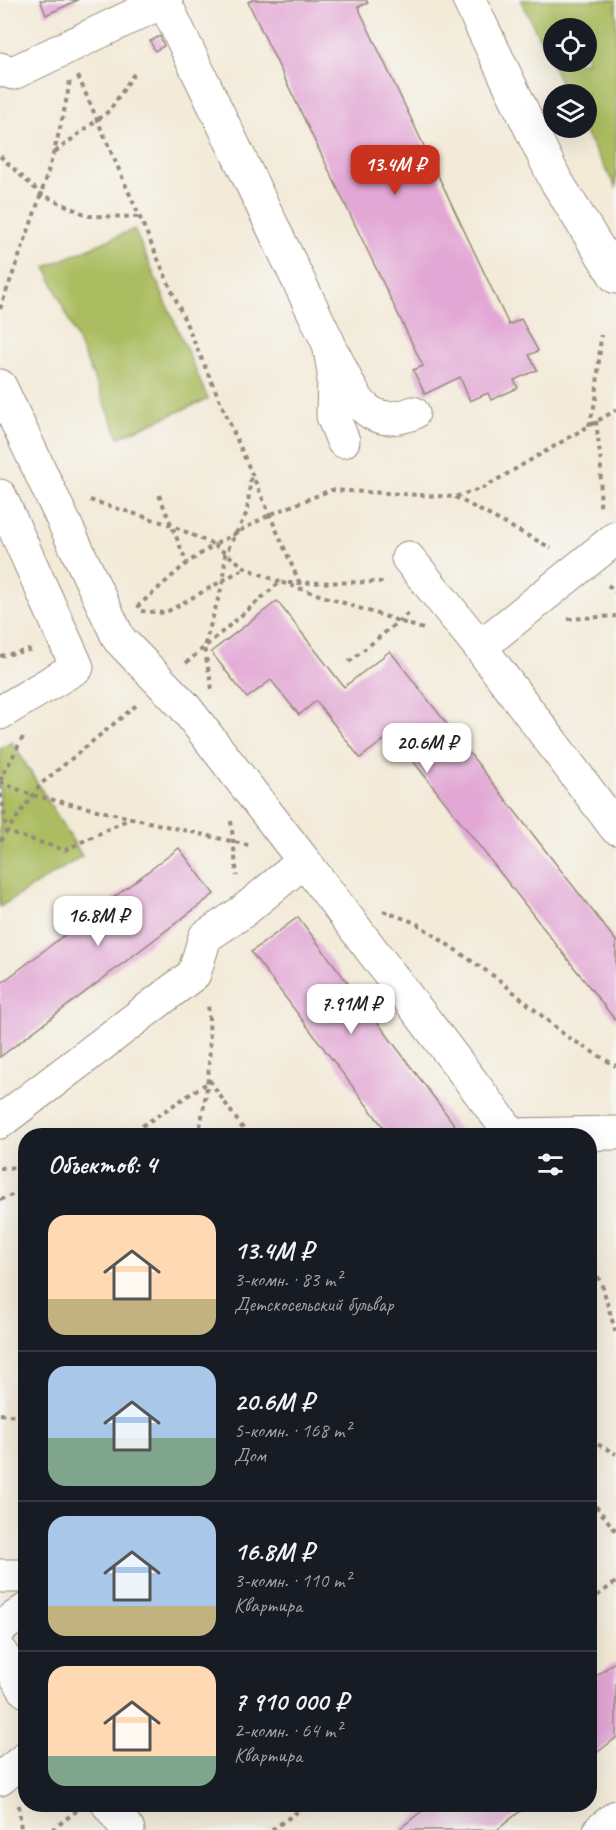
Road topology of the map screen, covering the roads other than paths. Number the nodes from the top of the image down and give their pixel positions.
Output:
1 (165, 0) edge
2 (469, 0) edge
3 (0, 69) edge
4 (616, 277) edge
5 (329, 344) junction
6 (0, 386) edge
7 (413, 413) dead end
8 (344, 441) dead end
9 (0, 496) edge
10 (602, 549) edge
11 (423, 577) road end
12 (119, 639) junction
13 (480, 647) junction
14 (77, 667) junction
15 (0, 713) edge
16 (602, 792) edge
17 (616, 828) edge
18 (304, 861) junction
19 (0, 1122) edge
20 (507, 1128) edge
21 (597, 1133) edge
22 (616, 1133) edge
23 (0, 1576) edge
24 (18, 1576) edge
25 (18, 1616) edge
26 (0, 1628) edge
27 (0, 1652) edge
28 (18, 1679) edge
29 (18, 1764) edge
30 (0, 1779) edge
31 (114, 1812) edge
32 (616, 1817) edge
33 (128, 1830) edge
34 (600, 1830) edge

1 - 3 street
1 - 5 street
2 - 4 street
5 - 7 street
5 - 8 street
6 - 12 street
9 - 14 street
10 - 13 street
11 - 13 street
12 - 14 street
12 - 18 street
13 - 16 street
14 - 15 street
16 - 17 street
18 - 19 street
18 - 20 street
21 - 22 street
23 - 24 street
25 - 26 street
27 - 28 street
29 - 30 street
31 - 33 street
32 - 34 street

